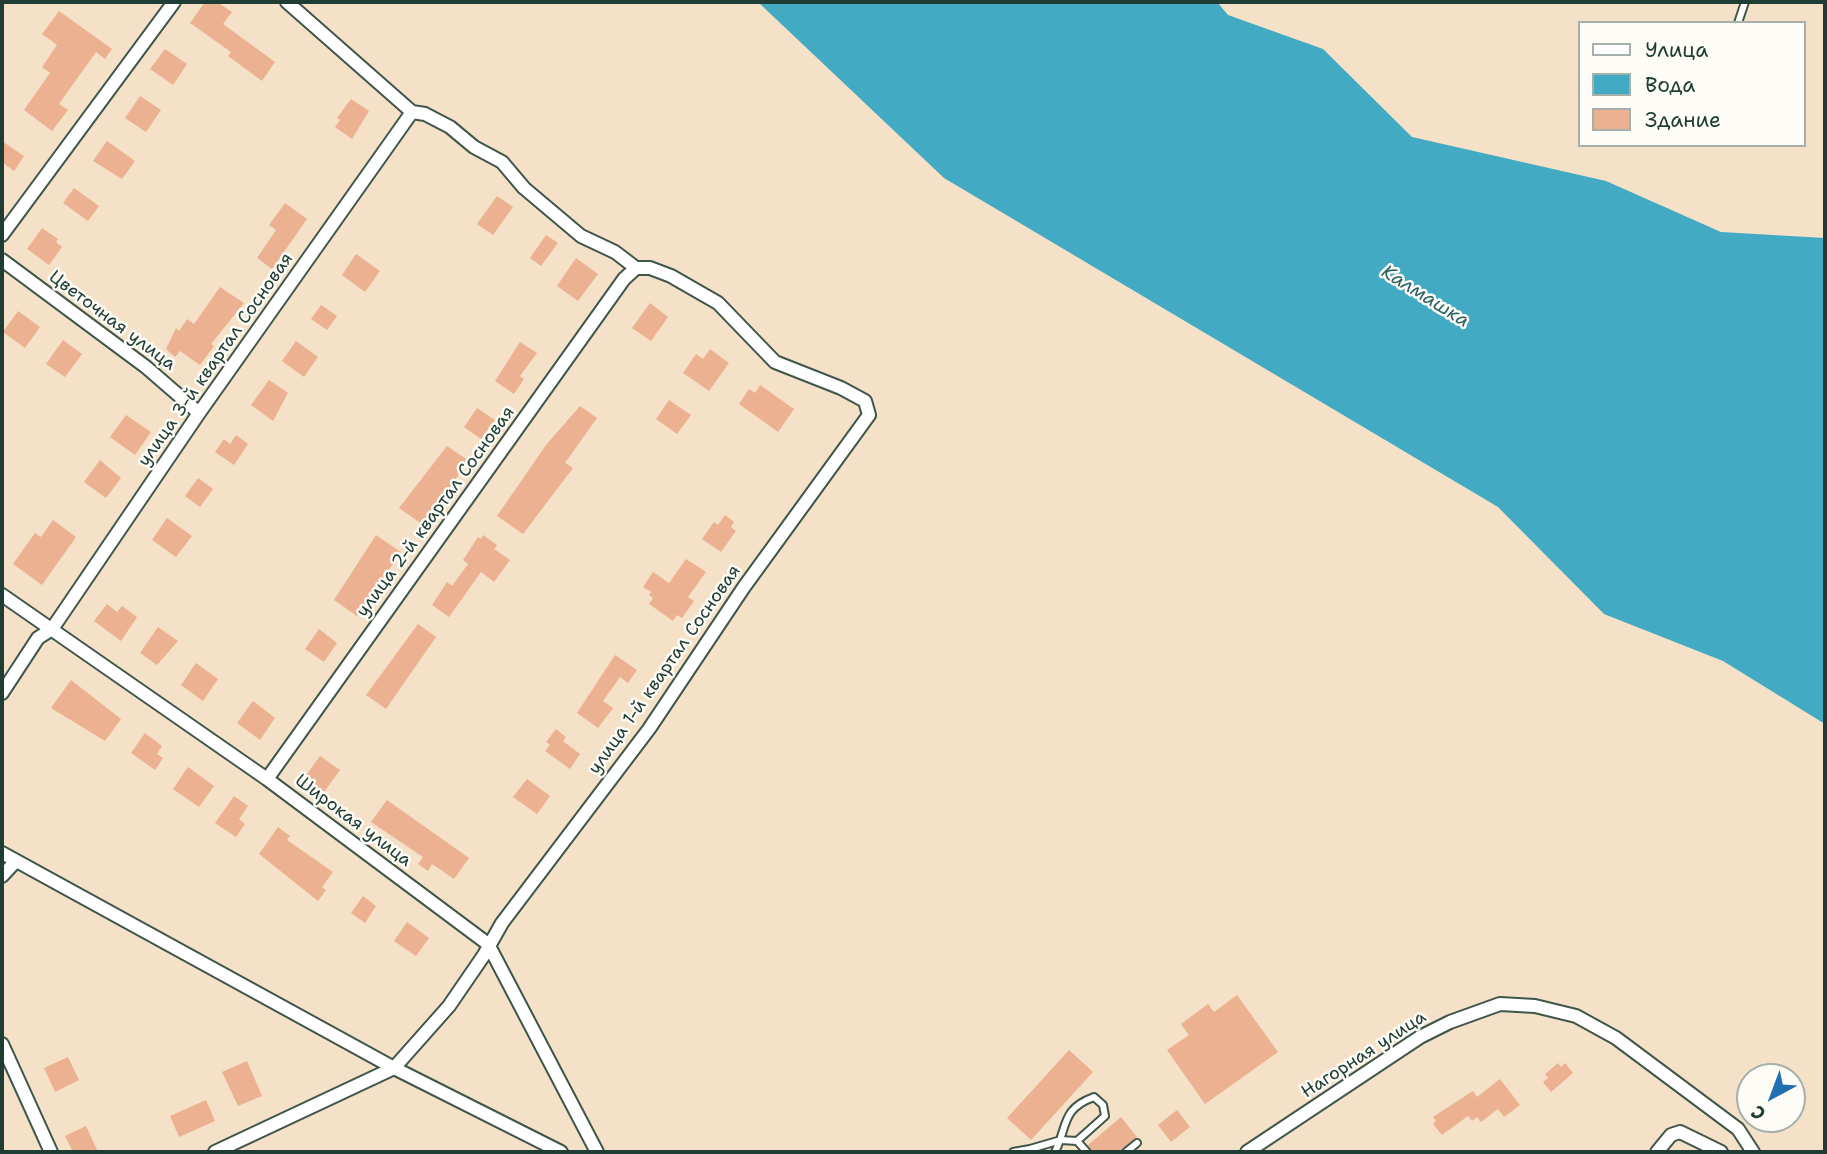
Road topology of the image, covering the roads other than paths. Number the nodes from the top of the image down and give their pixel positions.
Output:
1 (174, 2) edge
2 (287, 2) edge
3 (1745, 2) edge
4 (1739, 21) edge
5 (412, 112) junction
6 (2, 235) edge
7 (2, 260) edge
8 (636, 268) junction
9 (198, 413) junction
10 (2, 595) edge
11 (52, 629) junction
12 (2, 693) edge
13 (267, 779) junction
14 (2, 853) edge
15 (16, 860) junction
16 (2, 876) edge
17 (488, 944) junction
18 (2, 1044) edge
19 (394, 1068) junction
20 (1061, 1140) junction
21 (1077, 1141) junction
22 (1137, 1143) dead end
23 (1031, 1150) edge
24 (51, 1152) edge
25 (215, 1152) edge
26 (561, 1152) edge
27 (597, 1152) edge
28 (1013, 1152) edge
29 (1055, 1152) edge
30 (1087, 1152) edge
31 (1126, 1152) edge
32 (1247, 1152) edge
33 (1657, 1152) edge
34 (1721, 1152) edge
35 (1752, 1152) edge

1 - 6 street
2 - 5 street
3 - 4 lane
5 - 8 street
5 - 9 street, улица 3-й квартал Сосновая
7 - 9 street, Цветочная улица
8 - 13 street, улица 2-й квартал Сосновая
8 - 17 street, улица 1-й квартал Сосновая
9 - 11 street, улица 3-й квартал Сосновая
10 - 11 street, Широкая улица
11 - 12 street, улица 3-й квартал Сосновая
11 - 13 street, Широкая улица
13 - 17 street, Широкая улица
14 - 15 street
15 - 16 street
15 - 19 street
17 - 19 street, улица 1-й квартал Сосновая
17 - 27 street, Широкая улица
18 - 24 street
19 - 25 street
19 - 26 street
20 - 21 lane
20 - 21 lane
20 - 23 lane
20 - 29 lane
21 - 30 lane
22 - 31 lane
23 - 28 lane
32 - 35 street, Нагорная улица
33 - 34 street

